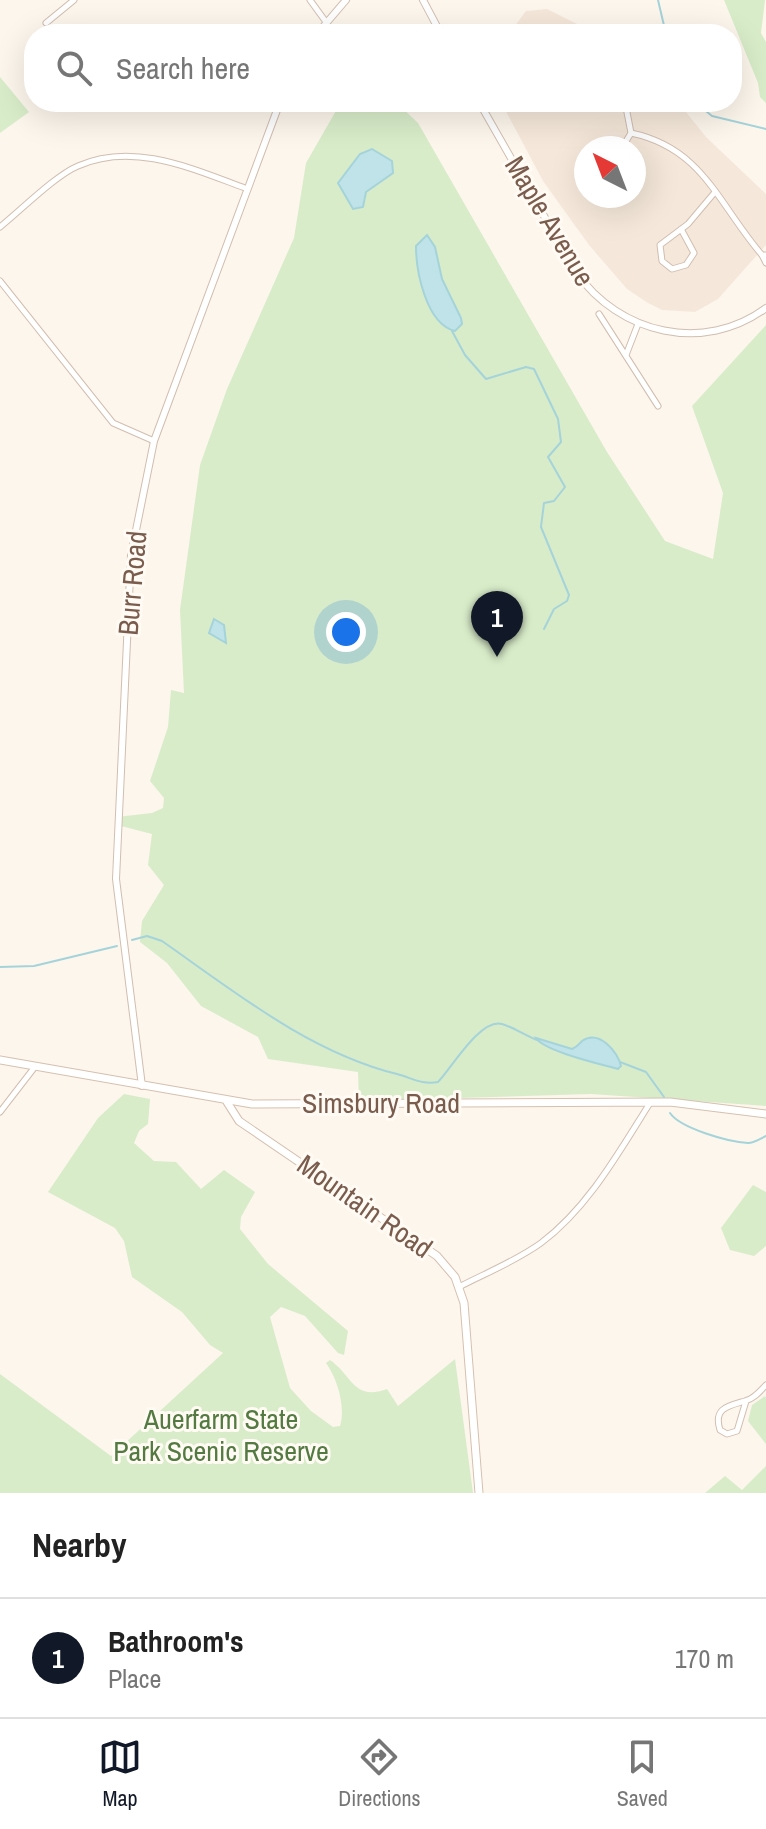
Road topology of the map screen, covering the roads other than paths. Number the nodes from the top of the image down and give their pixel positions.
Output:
1 (74, 0) edge
2 (310, 0) edge
3 (346, 0) edge
4 (423, 0) edge
5 (326, 22) joint
6 (46, 23) dead end
7 (436, 24) edge
8 (276, 112) edge
9 (485, 112) edge
10 (627, 112) edge
11 (631, 133) junction
12 (629, 136) edge
13 (245, 188) junction
14 (715, 192) junction
15 (0, 227) edge
16 (681, 229) junction
17 (764, 255) edge
18 (766, 263) edge
19 (0, 281) edge
20 (766, 308) edge
21 (599, 314) dead end
22 (638, 324) junction
23 (626, 355) junction
24 (658, 406) dead end
25 (154, 441) junction
26 (0, 1060) edge
27 (34, 1068) junction
28 (142, 1086) junction
29 (651, 1101) junction
30 (227, 1102) junction
31 (240, 1103) junction
32 (0, 1112) edge
33 (766, 1114) edge
34 (249, 1126) junction
35 (459, 1287) junction
36 (766, 1385) edge
37 (746, 1401) junction
38 (479, 1493) edge

1 - 6 street
2 - 5 street
3 - 5 street
4 - 7 street
8 - 13 street, Burr Road
9 - 22 street, Maple Avenue
10 - 11 street
11 - 12 street
11 - 14 street
13 - 15 street
13 - 25 street, Burr Road
14 - 16 street
14 - 17 street
16 - 16 street
17 - 18 street
19 - 25 street
20 - 22 street, Maple Avenue
21 - 23 street, Maple Avenue
22 - 23 street
23 - 24 street, Maple Avenue
25 - 28 street, Burr Road
26 - 27 main road, Simsbury Road
27 - 28 main road, Simsbury Road
27 - 32 street
28 - 30 main road, Simsbury Road
29 - 31 main road, Simsbury Road
29 - 33 main road, Simsbury Road
29 - 35 street
30 - 31 main road, Simsbury Road
30 - 34 main road, Mountain Road
31 - 34 main road
34 - 35 main road, Mountain Road
35 - 38 main road, Mountain Road
36 - 37 street
37 - 37 street

